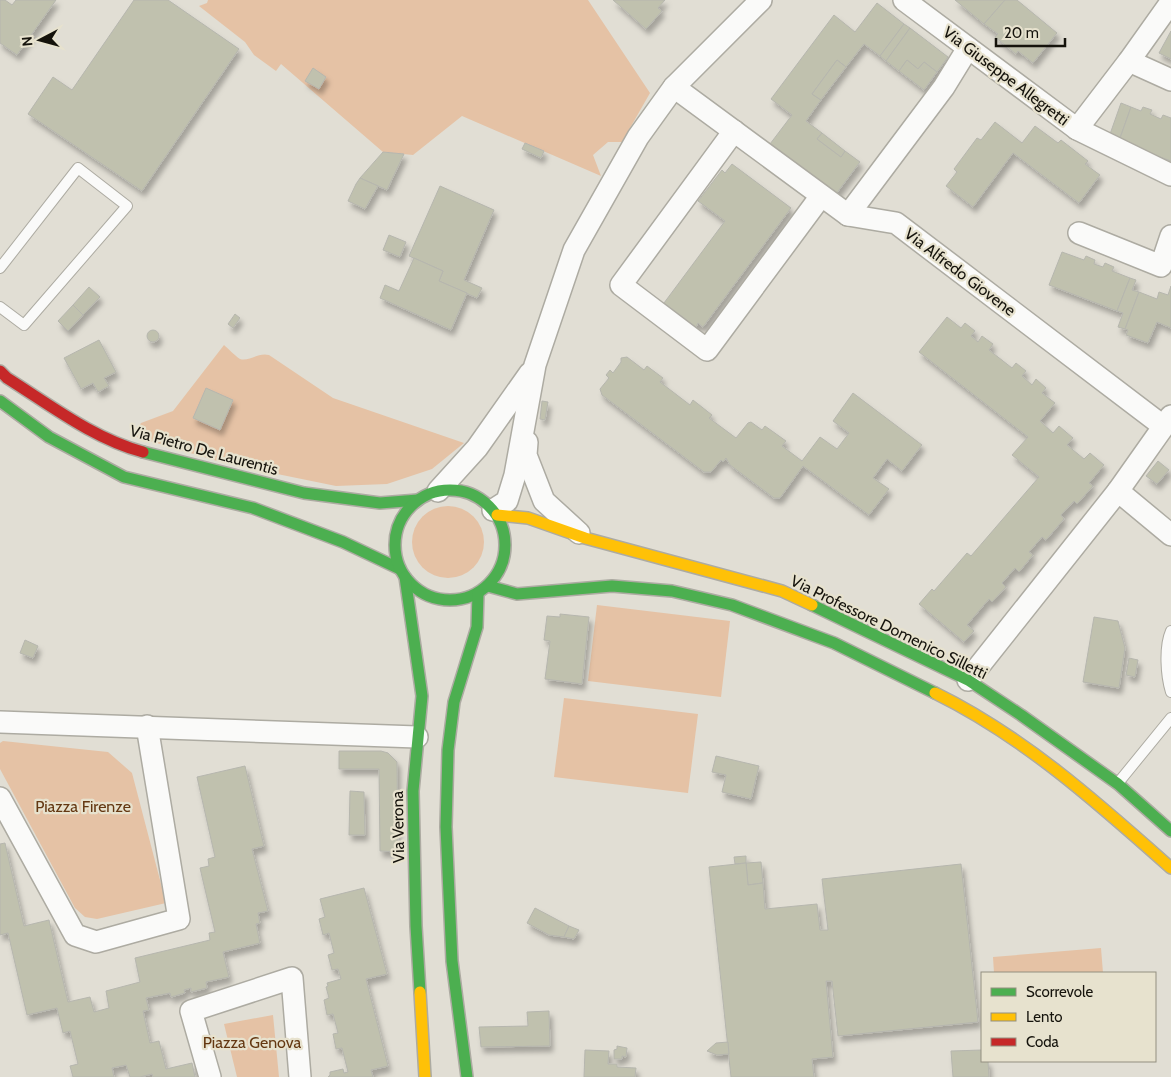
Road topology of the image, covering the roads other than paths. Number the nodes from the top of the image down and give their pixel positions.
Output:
1 (761, 0) edge
2 (904, 0) edge
3 (1171, 2) edge
4 (968, 48) junction
5 (1129, 61) junction
6 (1171, 80) edge
7 (674, 87) junction
8 (1077, 129) junction
9 (734, 131) junction
10 (1171, 175) edge
11 (821, 196) junction
12 (848, 215) junction
13 (1079, 233) dead end
14 (1171, 236) edge
15 (0, 268) edge
16 (0, 307) edge
17 (535, 365) junction
18 (0, 371) edge
19 (0, 401) edge
20 (528, 402) junction
21 (1167, 421) edge
22 (438, 491) junction
23 (1118, 491) junction
24 (418, 500) junction
25 (495, 512) junction
26 (1171, 535) edge
27 (585, 538) junction
28 (402, 573) junction
29 (488, 586) junction
30 (478, 594) junction
31 (1171, 631) edge
32 (968, 680) junction
33 (1171, 692) edge
34 (1171, 718) edge
35 (0, 722) edge
36 (147, 726) junction
37 (417, 736) junction
38 (1118, 784) junction
39 (0, 798) edge
40 (1171, 831) edge
41 (1171, 868) edge
42 (210, 1077) edge
43 (300, 1077) edge
44 (425, 1077) edge
45 (467, 1077) edge

1 - 7 street
2 - 4 street, Via Giuseppe Allegretti
3 - 5 street, Via Giuseppe Allegretti
4 - 8 street, Via Giuseppe Allegretti
4 - 12 street
5 - 6 street
5 - 8 street, Via Giuseppe Allegretti
7 - 9 street, Via Alfredo Giovene
7 - 17 street
8 - 10 street
9 - 11 street, Via Alfredo Giovene
9 - 11 street
11 - 12 street, Via Alfredo Giovene
12 - 21 street, Via Alfredo Giovene
13 - 14 street
15 - 16 lane
17 - 20 street
17 - 22 street
18 - 24 main road, Via Pietro De Laurentis
19 - 28 main road
20 - 25 street
20 - 27 street
21 - 23 street
22 - 24 main road
22 - 25 main road
23 - 26 street
23 - 32 street
24 - 28 main road
25 - 27 main road, Via Professore Domenico Silletti
25 - 29 main road
27 - 32 main road, Via Professore Domenico Silletti
28 - 30 main road
28 - 37 main road, Via Verona
29 - 30 main road
29 - 41 main road
30 - 45 main road
31 - 33 lane
32 - 38 main road, Via Professore Domenico Silletti
34 - 38 lane
35 - 36 street
36 - 37 street
36 - 39 street
37 - 44 main road, Via Verona
38 - 40 main road, Via Professore Domenico Silletti
42 - 43 street

